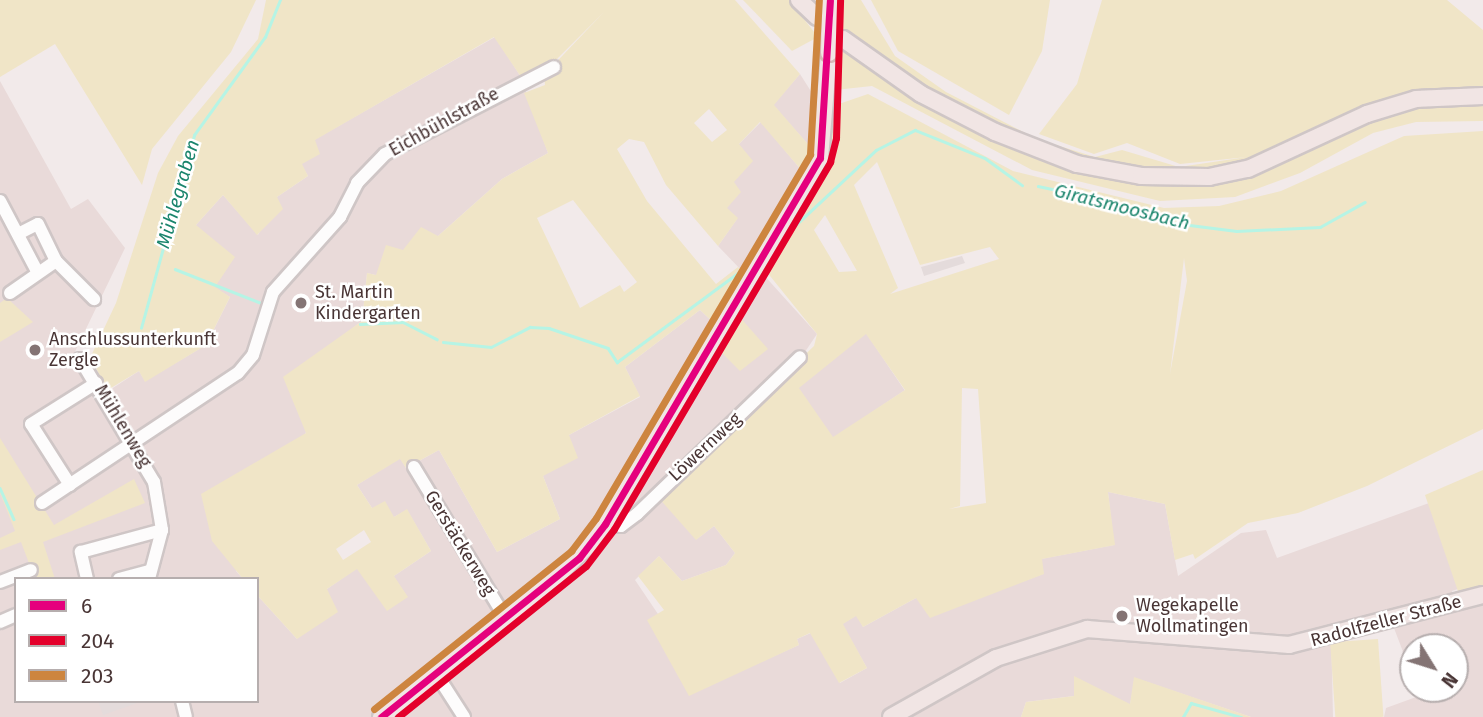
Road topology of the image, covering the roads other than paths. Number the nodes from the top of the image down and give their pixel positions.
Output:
1 (799, 0) edge
2 (830, 0) edge
3 (817, 17) dead end
4 (843, 39) dead end
5 (554, 67) dead end
6 (1483, 96) edge
7 (0, 201) edge
8 (18, 234) junction
9 (56, 261) junction
10 (38, 273) junction
11 (10, 293) dead end
12 (94, 299) dead end
13 (800, 357) dead end
14 (80, 359) dead end
15 (96, 383) junction
16 (135, 442) junction
17 (414, 467) dead end
18 (70, 485) junction
19 (42, 503) dead end
20 (606, 524) junction
21 (162, 530) junction
22 (30, 570) dead end
23 (148, 575) edge
24 (87, 577) edge
25 (0, 582) edge
26 (1483, 595) edge
27 (506, 619) junction
28 (437, 675) junction
29 (381, 717) edge
30 (464, 717) edge
31 (891, 717) edge

1 - 3 main road
2 - 20 main road, bridge
4 - 6 main road
5 - 16 street, Eichbühlstraße
7 - 8 street
8 - 9 street
8 - 10 street
9 - 10 street
9 - 12 street
10 - 11 street
13 - 20 street, Löwernweg
14 - 15 street, Mühlenweg
15 - 16 street, Mühlenweg
15 - 18 street
16 - 18 street, Eichbühlstraße
16 - 21 street, Mühlenweg
17 - 27 street, Gerstäckerweg
18 - 19 street, Eichbühlstraße
20 - 27 main road
21 - 23 street, Mühlenweg
21 - 24 street
22 - 25 street
26 - 31 main road, Radolfzeller Straße
27 - 28 main road
28 - 29 main road
28 - 30 street

